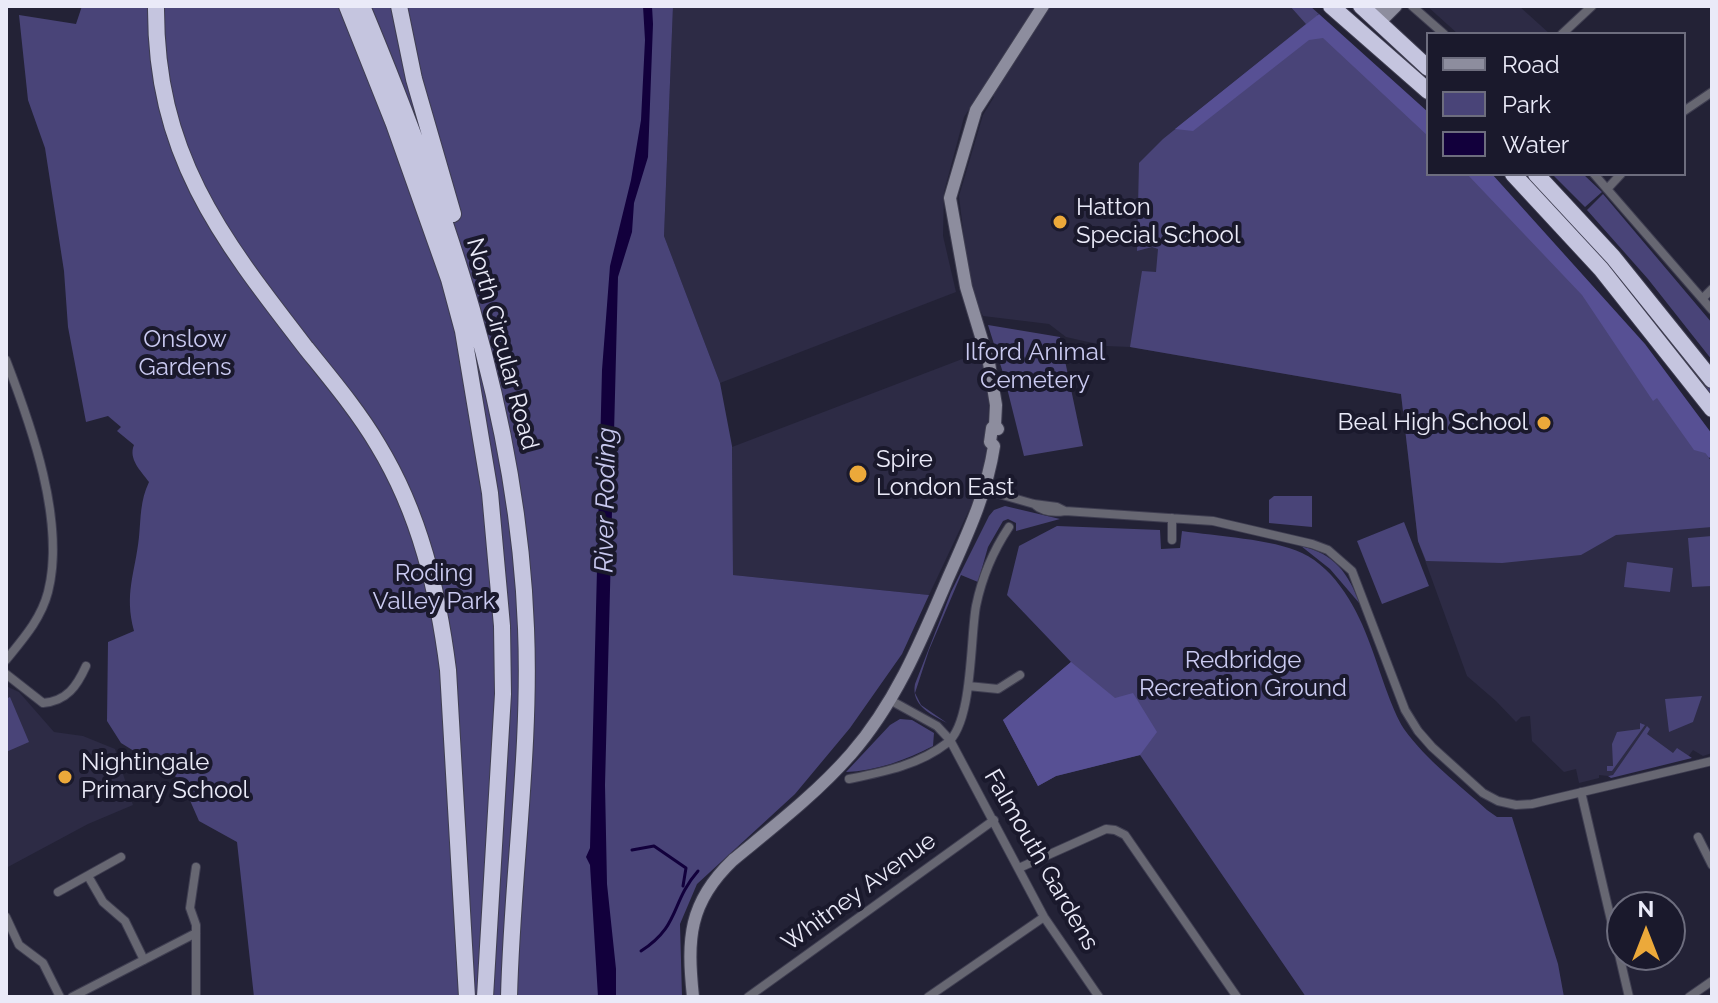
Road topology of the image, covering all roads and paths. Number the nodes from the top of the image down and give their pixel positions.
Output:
1 (156, 6) edge
2 (347, 6) edge
3 (362, 6) edge
4 (399, 6) edge
5 (1043, 6) edge
6 (1331, 6) edge
7 (1361, 6) edge
8 (1396, 6) edge
9 (1412, 6) edge
10 (1592, 6) edge
11 (1378, 13) edge
12 (1358, 28) junction
13 (1442, 32) edge
14 (1564, 32) edge
15 (1426, 66) edge
16 (1426, 79) edge
17 (1426, 89) edge
18 (1712, 92) edge
19 (1686, 110) edge
20 (1515, 176) edge
21 (1538, 176) edge
22 (1596, 176) edge
23 (1619, 176) edge
24 (1608, 188) junction
25 (462, 274) junction
26 (1712, 289) edge
27 (1703, 298) junction
28 (1712, 310) edge
29 (6, 360) edge
30 (1712, 380) edge
31 (1712, 409) edge
32 (985, 490) junction
33 (1172, 518) junction
34 (1009, 527) dead end
35 (1172, 540) dead end
36 (6, 660) edge
37 (86, 666) dead end
38 (6, 674) edge
39 (1020, 675) dead end
40 (968, 686) junction
41 (890, 700) junction
42 (950, 740) junction
43 (1712, 761) edge
44 (849, 779) dead end
45 (1581, 792) junction
46 (994, 820) junction
47 (1698, 837) dead end
48 (121, 857) dead end
49 (1712, 865) edge
50 (196, 867) dead end
51 (1019, 868) junction
52 (88, 876) junction
53 (58, 892) dead end
54 (6, 917) edge
55 (1044, 917) junction
56 (196, 933) junction
57 (144, 960) junction
58 (1712, 981) edge
59 (60, 997) edge
60 (72, 997) edge
61 (196, 997) edge
62 (467, 997) edge
63 (485, 997) edge
64 (509, 997) edge
65 (693, 997) edge
66 (748, 997) edge
67 (928, 997) edge
68 (1099, 997) edge
69 (1237, 997) edge
70 (1629, 997) edge
71 (1689, 997) edge

1 - 62 highway
2 - 63 highway, North Circular Road
3 - 25 highway, North Circular Road
4 - 25 highway
5 - 32 street
6 - 12 highway
7 - 11 highway
8 - 11 street
9 - 13 street
10 - 14 street
11 - 12 highway
11 - 15 highway
11 - 16 highway
12 - 17 highway
18 - 19 street
20 - 31 highway
21 - 30 highway
22 - 24 street
23 - 24 street
24 - 27 street
25 - 64 highway, North Circular Road
26 - 27 street
27 - 28 street
29 - 36 street
32 - 33 street
32 - 41 street
33 - 35 street
33 - 45 street
34 - 40 street
37 - 38 street
39 - 40 street
40 - 42 street
41 - 42 street
41 - 65 street
42 - 44 street
42 - 46 street, Falmouth Gardens
43 - 45 street
45 - 70 street
46 - 51 street, Falmouth Gardens
46 - 66 street, Whitney Avenue
47 - 49 street
48 - 52 street
50 - 56 street
51 - 55 street, Falmouth Gardens
51 - 69 street
52 - 53 street
52 - 57 street
54 - 59 street
55 - 67 street
55 - 68 street, Falmouth Gardens
56 - 57 street
56 - 61 street
57 - 60 street
58 - 71 street

